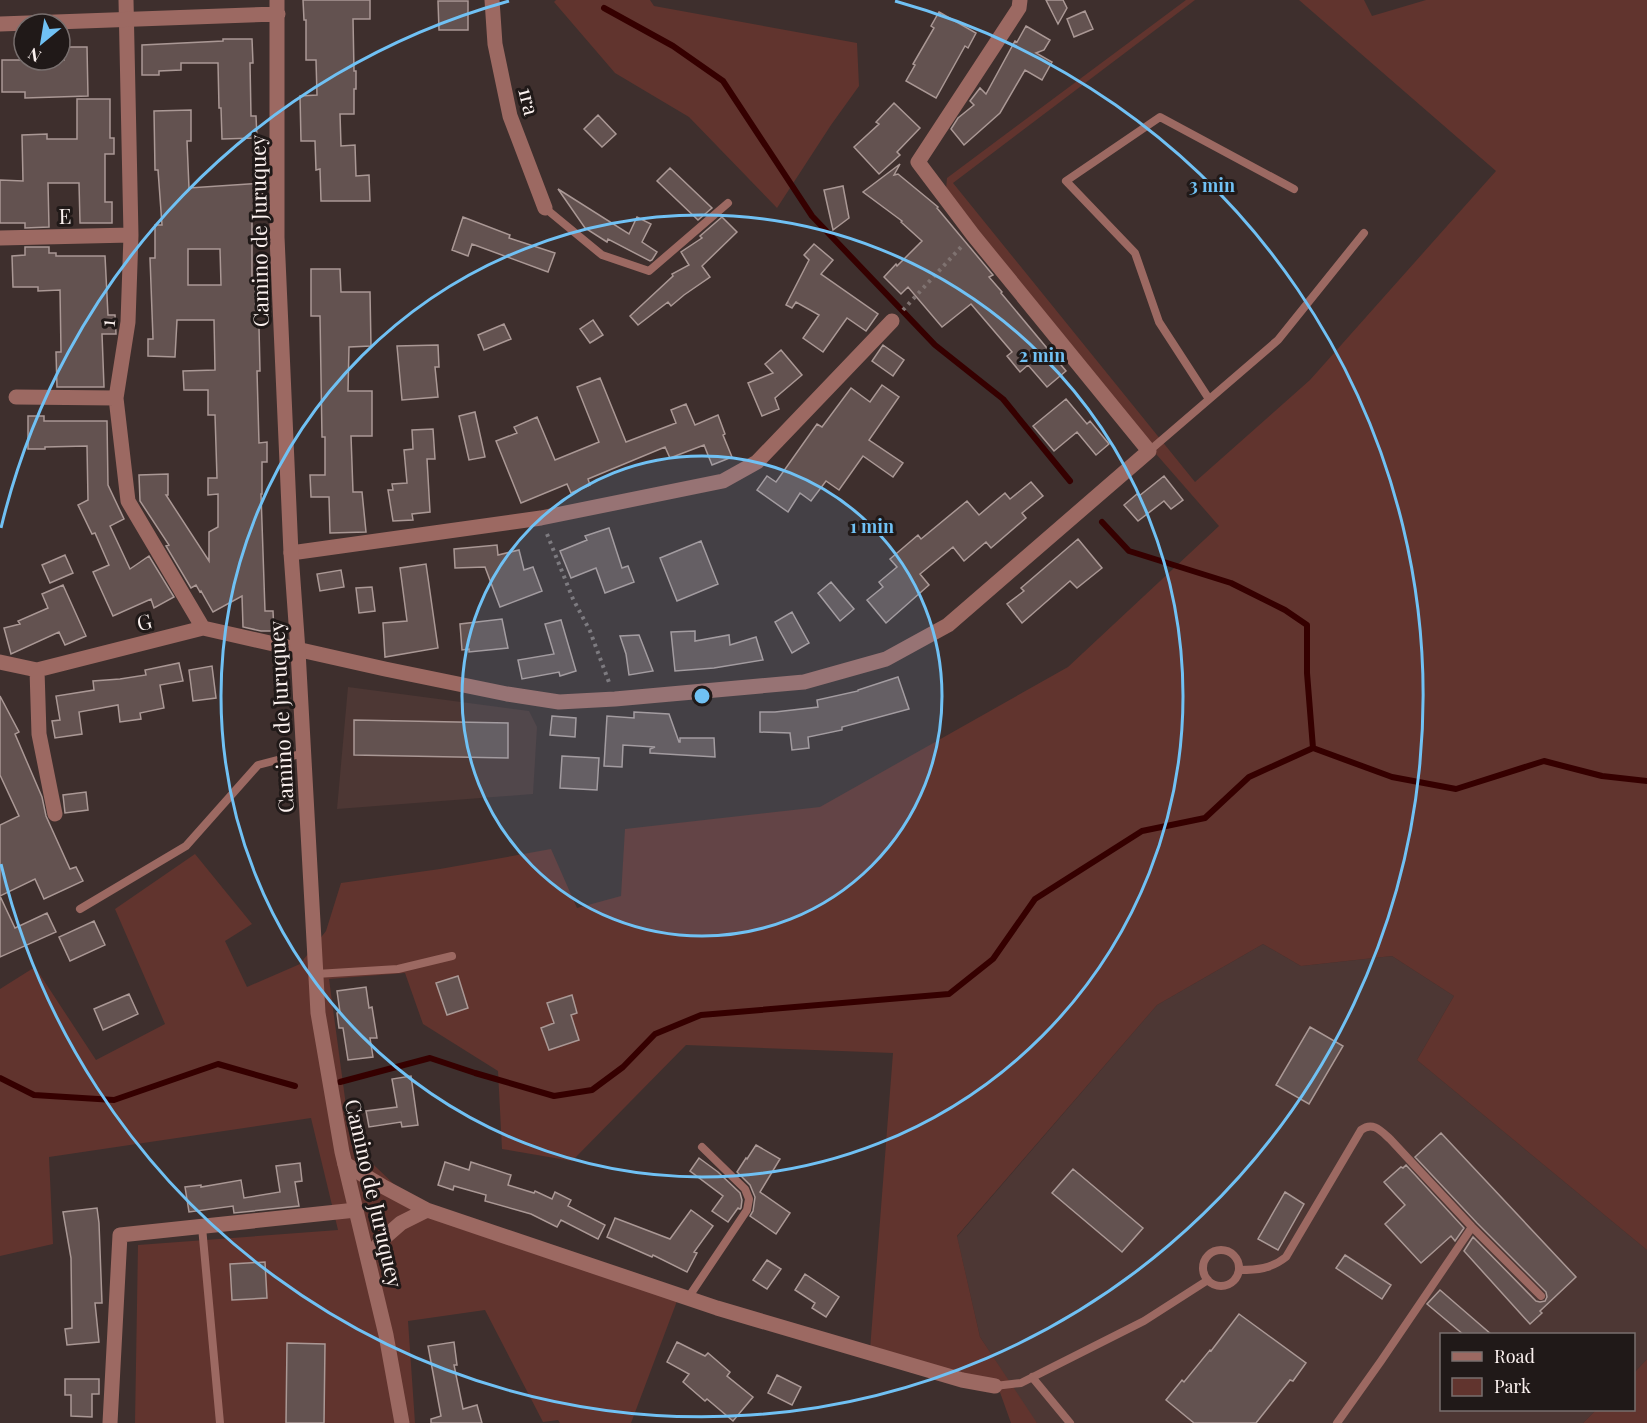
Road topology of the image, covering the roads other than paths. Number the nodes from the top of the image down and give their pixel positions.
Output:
1 (126, 0) edge
2 (492, 0) edge
3 (1020, 0) edge
4 (278, 7) edge
5 (127, 18) junction
6 (0, 24) edge
7 (1294, 189) dead end
8 (728, 203) dead end
9 (545, 208) joint
10 (1364, 233) dead end
11 (130, 235) junction
12 (0, 238) edge
13 (892, 321) road end
14 (16, 397) dead end
15 (116, 398) junction
16 (1209, 399) junction
17 (1149, 451) junction
18 (291, 553) junction
19 (202, 628) junction
20 (298, 651) junction
21 (0, 662) edge
22 (36, 670) junction
23 (304, 753) junction
24 (54, 814) dead end
25 (80, 909) dead end
26 (452, 956) dead end
27 (316, 974) junction
28 (702, 1147) dead end
29 (345, 1164) junction
30 (356, 1210) junction
31 (427, 1210) junction
32 (202, 1227) junction
33 (1472, 1227) junction
34 (368, 1257) junction
35 (1239, 1270) junction
36 (1208, 1280) junction
37 (1541, 1296) dead end
38 (688, 1299) junction
39 (1032, 1377) junction
40 (995, 1386) joint
41 (110, 1423) edge
42 (220, 1423) edge
43 (402, 1423) edge
44 (1070, 1423) edge
45 (1337, 1423) edge

1 - 5 street, 1
2 - 9 street, 1ra
3 - 17 street
4 - 5 street
4 - 18 street, Camino de Juruquey
5 - 6 street
5 - 11 street, 1
7 - 16 lane
8 - 9 lane
10 - 16 lane
11 - 12 street, E
11 - 15 street, 1
13 - 18 street
14 - 15 street
15 - 19 street, 1
16 - 17 lane
17 - 20 street, G
18 - 20 street, Camino de Juruquey
19 - 20 street, G
19 - 22 street, G
20 - 23 street, Camino de Juruquey
21 - 22 street, G
22 - 24 street
23 - 25 lane
23 - 27 street, Camino de Juruquey
26 - 27 lane
27 - 29 street, Camino de Juruquey
28 - 38 lane
29 - 30 street, Camino de Juruquey
29 - 31 street
30 - 32 street
30 - 34 street, Camino de Juruquey
31 - 34 street
31 - 38 street
32 - 41 street
32 - 42 lane
33 - 35 lane
33 - 37 lane
33 - 45 lane
34 - 43 street, Camino de Juruquey
35 - 36 lane
35 - 36 lane
36 - 39 lane
38 - 40 street
39 - 40 lane
39 - 44 lane

